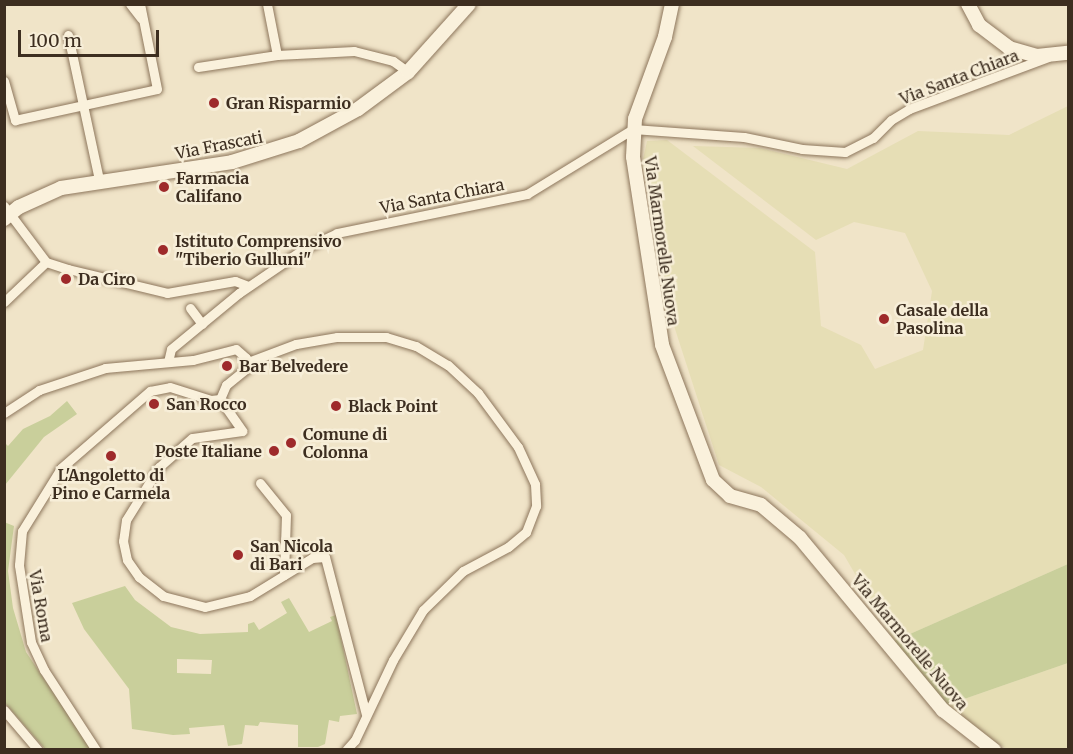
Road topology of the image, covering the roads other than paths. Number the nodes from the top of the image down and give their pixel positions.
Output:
1 (130, 4) edge
2 (140, 4) edge
3 (267, 4) edge
4 (469, 4) edge
5 (672, 4) edge
6 (968, 4) edge
7 (144, 23) junction
8 (68, 35) dead end
9 (1068, 53) edge
10 (277, 55) junction
11 (1050, 56) junction
12 (198, 67) dead end
13 (408, 72) junction
14 (4, 81) edge
15 (83, 106) junction
16 (633, 129) junction
17 (99, 180) junction
18 (6, 213) edge
19 (46, 262) junction
20 (248, 286) junction
21 (4, 302) edge
22 (190, 308) dead end
23 (202, 324) junction
24 (247, 360) junction
25 (168, 362) junction
26 (220, 399) junction
27 (4, 413) edge
28 (260, 483) dead end
29 (284, 575) junction
30 (4, 710) edge
31 (366, 714) junction
32 (38, 750) edge
33 (96, 750) edge
34 (346, 750) edge
35 (994, 750) edge

1 - 7 street
2 - 7 street
3 - 10 street
4 - 13 street, Via Frascati
5 - 16 street, Via Marmorelle Nuova
6 - 11 street
7 - 15 street
8 - 15 street
9 - 11 street
10 - 12 street
10 - 13 street
11 - 16 street, Via Santa Chiara
13 - 17 street, Via Frascati
14 - 15 street
15 - 17 street
16 - 20 street, Via Santa Chiara
16 - 35 street, Via Marmorelle Nuova
17 - 18 street, Via Frascati
18 - 19 street
19 - 20 street
19 - 21 street
20 - 23 street, Via Santa Chiara
22 - 23 street
23 - 25 street, Via Santa Chiara
24 - 25 street
24 - 26 street
24 - 31 street
25 - 27 street
26 - 29 street
26 - 33 street, Via Roma
28 - 29 street
29 - 31 street
30 - 32 street
31 - 34 street

